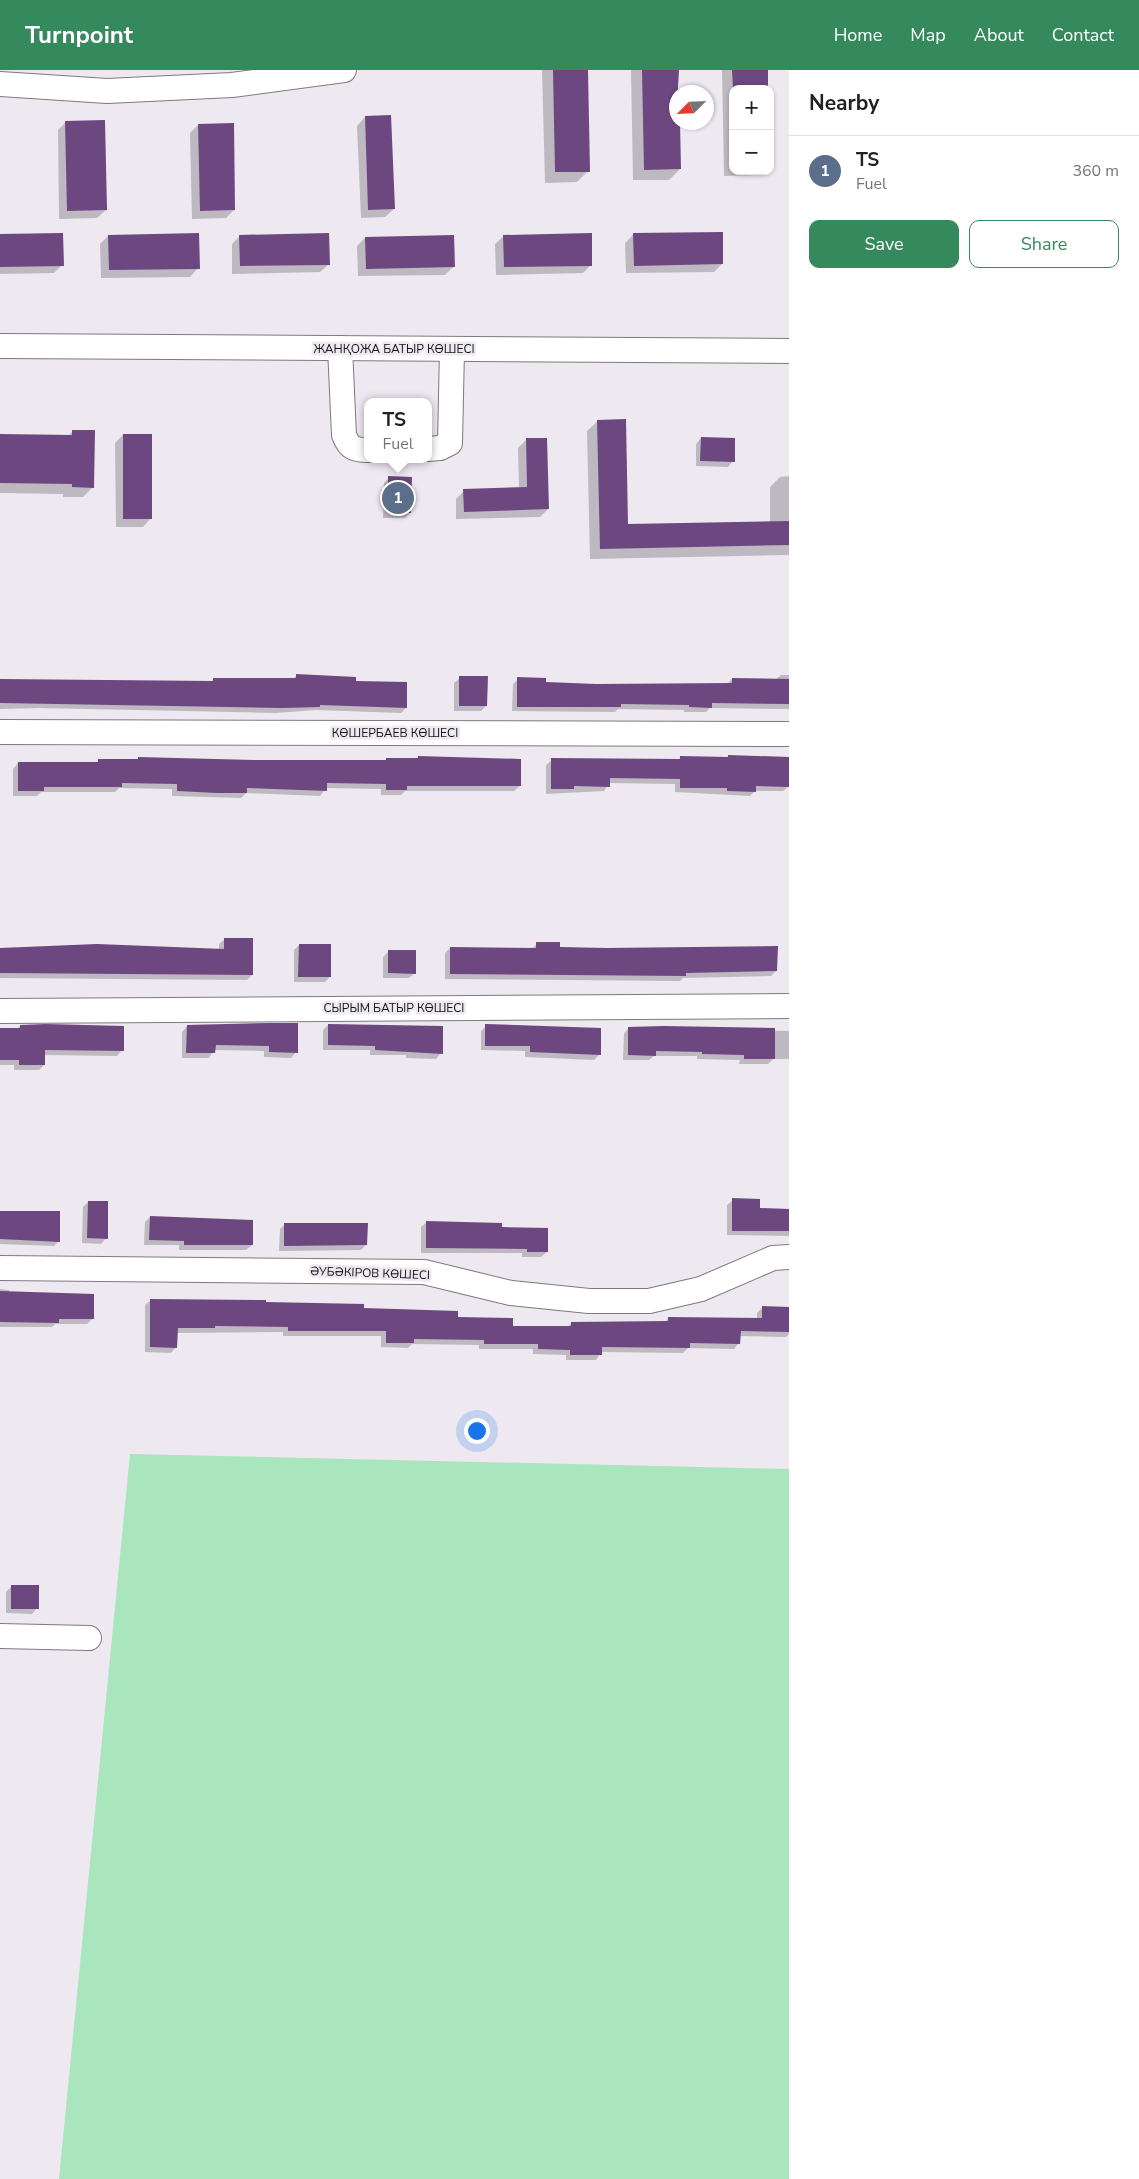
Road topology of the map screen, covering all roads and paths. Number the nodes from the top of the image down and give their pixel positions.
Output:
1 (344, 70) edge
2 (0, 84) edge
3 (0, 346) edge
4 (340, 348) junction
5 (452, 349) junction
6 (789, 351) edge
7 (432, 449) edge
8 (364, 450) edge
9 (0, 732) edge
10 (789, 734) edge
11 (789, 1006) edge
12 (0, 1011) edge
13 (789, 1257) edge
14 (0, 1268) edge
15 (0, 1636) edge
16 (88, 1638) dead end

1 - 2 street
3 - 4 street, ЖАНҚОЖА БАТЫР КӨШЕСІ
4 - 5 street, ЖАНҚОЖА БАТЫР КӨШЕСІ
4 - 8 street
5 - 6 street, ЖАНҚОЖА БАТЫР КӨШЕСІ
5 - 7 street
9 - 10 street, КӨШЕРБАЕВ КӨШЕСІ
11 - 12 street, СЫРЫМ БАТЫР КӨШЕСІ
13 - 14 street, ӘУБӘКІРОВ КӨШЕСІ
15 - 16 street

